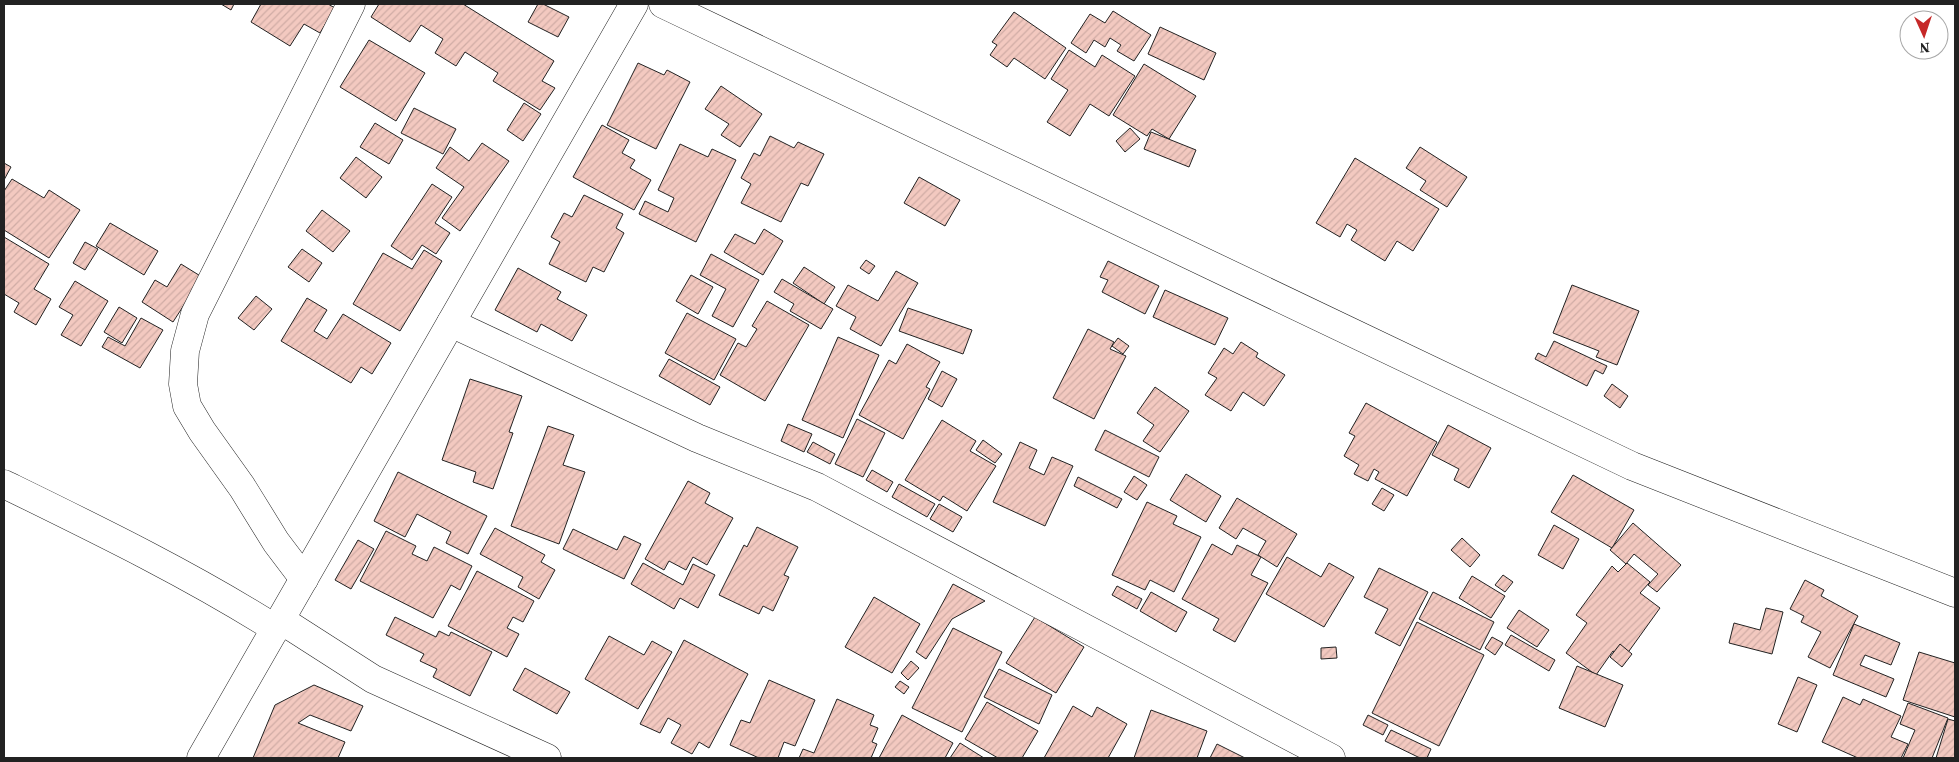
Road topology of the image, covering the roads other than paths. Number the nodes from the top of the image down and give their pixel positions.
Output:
1 (351, 4) edge
2 (634, 4) edge
3 (663, 4) edge
4 (450, 323) junction
5 (4, 484) edge
6 (304, 579) junction
7 (1955, 593) edge
8 (279, 624) junction
9 (201, 758) edge
10 (547, 758) edge
11 (1331, 758) edge

1 - 6 street
2 - 4 street
3 - 7 street
4 - 6 street
4 - 11 street
5 - 8 street
6 - 8 street
8 - 9 street
8 - 10 street

